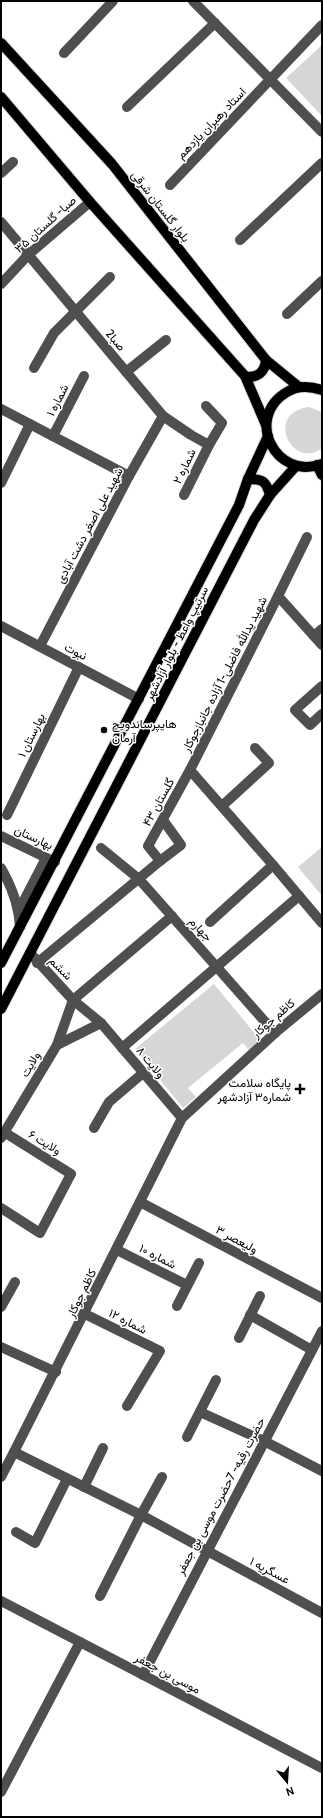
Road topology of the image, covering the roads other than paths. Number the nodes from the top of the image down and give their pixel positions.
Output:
1 (113, 1) edge
2 (193, 1) edge
3 (215, 23) junction
4 (322, 25) edge
5 (1, 43) edge
6 (64, 53) dead end
7 (270, 80) junction
8 (1, 97) edge
9 (127, 107) dead end
10 (322, 132) edge
11 (13, 162) dead end
12 (322, 163) edge
13 (1, 173) edge
14 (170, 185) dead end
15 (90, 202) junction
16 (1, 222) edge
17 (240, 240) dead end
18 (28, 255) junction
19 (110, 277) dead end
20 (322, 281) edge
21 (1, 284) edge
22 (76, 312) junction
23 (287, 314) dead end
24 (166, 340) dead end
25 (266, 360) junction
26 (34, 368) dead end
27 (126, 372) junction
28 (84, 376) dead end
29 (245, 376) junction
30 (322, 381) edge
31 (299, 387) junction
32 (317, 389) edge
33 (206, 406) dead end
34 (1, 409) edge
35 (163, 416) junction
36 (30, 424) junction
37 (266, 425) junction
38 (53, 436) junction
39 (191, 436) joint
40 (268, 436) junction
41 (209, 445) junction
42 (319, 464) edge
43 (296, 466) junction
44 (322, 475) edge
45 (129, 476) junction
46 (248, 478) junction
47 (1, 483) edge
48 (184, 495) dead end
49 (270, 495) junction
50 (307, 537) dead end
51 (278, 596) junction
52 (1, 626) edge
53 (322, 629) edge
54 (314, 636) junction
55 (322, 645) edge
56 (40, 646) junction
57 (78, 667) junction
58 (320, 692) edge
59 (139, 699) junction
60 (322, 714) edge
61 (255, 748) dead end
62 (190, 770) junction
63 (222, 806) junction
64 (7, 815) dead end
65 (163, 820) junction
66 (1, 836) edge
67 (101, 848) dead end
68 (51, 860) junction
69 (160, 861) junction
70 (273, 865) junction
71 (1, 868) edge
72 (139, 879) junction
73 (299, 896) junction
74 (19, 910) junction
75 (172, 916) junction
76 (210, 922) dead end
77 (322, 923) edge
78 (20, 927) junction
79 (30, 953) junction
80 (1, 963) edge
81 (37, 963) junction
82 (216, 967) junction
83 (322, 994) edge
84 (73, 1000) junction
85 (1, 1009) edge
86 (100, 1023) junction
87 (275, 1033) junction
88 (57, 1045) junction
89 (122, 1048) junction
90 (143, 1073) junction
91 (182, 1118) junction
92 (94, 1128) dead end
93 (3, 1135) edge
94 (140, 1202) junction
95 (1, 1208) edge
96 (117, 1250) junction
97 (199, 1263) dead end
98 (15, 1282) dead end
99 (188, 1285) junction
100 (260, 1296) dead end
101 (322, 1298) edge
102 (177, 1306) dead end
103 (1, 1307) edge
104 (85, 1314) junction
105 (250, 1315) junction
106 (322, 1331) edge
107 (239, 1338) dead end
108 (1, 1346) edge
109 (312, 1350) junction
110 (56, 1372) junction
111 (216, 1380) dead end
112 (127, 1406) dead end
113 (200, 1412) junction
114 (187, 1437) dead end
115 (264, 1441) junction
116 (103, 1448) dead end
117 (14, 1452) junction
118 (322, 1471) edge
119 (1, 1477) edge
120 (162, 1477) dead end
121 (67, 1479) junction
122 (84, 1487) junction
123 (141, 1515) junction
124 (16, 1532) dead end
125 (206, 1551) junction
126 (100, 1596) dead end
127 (1, 1601) edge
128 (322, 1613) edge
129 (80, 1642) junction
130 (143, 1675) junction
131 (322, 1768) edge
132 (1, 1792) edge

1 - 6 street
2 - 3 street
3 - 7 street
3 - 9 street
4 - 7 street, استاد رهبران یازدهم
5 - 25 main road, بلوار گلستان شرقی
7 - 10 street
7 - 14 street, استاد رهبران یازدهم
8 - 15 main road
11 - 13 street
12 - 17 street
15 - 18 street, صبا- گلستان ۳۵
15 - 29 main road
16 - 18 street, صبا2
18 - 21 street, صبا- گلستان ۳۵
18 - 22 street, صبا2
19 - 22 street
20 - 23 street
22 - 26 street
22 - 27 street, صبا2
24 - 27 street
25 - 29 main road
25 - 31 main road, بلوار گلستان شرقی
27 - 35 street, صبا2
28 - 38 street, شماره ۱
29 - 37 main road
30 - 32 main road
31 - 32 main road
31 - 37 main road
33 - 41 street
34 - 36 street
35 - 39 street, صبا2
35 - 45 street, شهید علی اصغر دشت آبادی
36 - 38 street
36 - 47 street
37 - 40 main road
38 - 45 street
39 - 41 street, شماره ۲
40 - 43 main road
40 - 46 main road, سرتیپ واعظ - بلوار آزادشهر
41 - 48 street, شماره ۲
42 - 43 main road
42 - 44 main road
43 - 49 main road, سرتیپ واعظ - بلوار آزادشهر
45 - 56 street, شهید علی اصغر دشت آبادی
46 - 49 main road
46 - 59 main road, سرتیپ واعظ - بلوار آزادشهر
49 - 79 main road, سرتیپ واعظ - بلوار آزادشهر
50 - 51 street
51 - 54 street, شهید یدالله فاضلی-1 آزاده جانبازجوکار
51 - 62 street, شهید یدالله فاضلی-1 آزاده جانبازجوکار
52 - 56 street, نبوت
53 - 54 street
54 - 55 street, شهید یدالله فاضلی-1 آزاده جانبازجوکار
56 - 57 street, نبوت
57 - 59 street, نبوت
57 - 64 street, بهارستان ۱
58 - 60 street
59 - 68 main road, سرتیپ واعظ - بلوار آزادشهر
61 - 63 street
62 - 63 street, شهید یدالله فاضلی-1 آزاده جانبازجوکار
62 - 65 street, گلستان ۴۳
63 - 70 street, شهید یدالله فاضلی-1 آزاده جانبازجوکار
65 - 69 street, گلستان ۴۳
65 - 69 street
66 - 68 street, بهارستان
67 - 72 street, جهارم
68 - 74 street
68 - 78 main road, سرتیپ واعظ - بلوار آزادشهر
69 - 72 street
70 - 73 street, شهید یدالله فاضلی-1 آزاده جانبازجوکار
70 - 76 street
71 - 74 street
72 - 75 street, جهارم
72 - 81 street
73 - 77 street, شهید یدالله فاضلی-1 آزاده جانبازجوکار
73 - 82 street
74 - 78 street
75 - 82 street, جهارم
75 - 84 street
78 - 80 main road, سرتیپ واعظ - بلوار آزادشهر
79 - 81 street, ششم
79 - 85 main road, سرتیپ واعظ - بلوار آزادشهر
81 - 84 street, ششم
82 - 87 street, جهارم
82 - 89 street
83 - 87 street, کاظم جوکار
84 - 86 street, ششم
84 - 88 street, ولایت
86 - 88 street
86 - 89 street, ولایت ۸
87 - 91 street, کاظم جوکار
88 - 93 street, ولایت
89 - 90 street, ولایت ۸
90 - 91 street, ولایت ۸
90 - 92 street
91 - 94 street, کاظم جوکار
93 - 95 street, ولایت ۶
94 - 96 street, کاظم جوکار
94 - 101 street, ولیعصر ۳
96 - 99 street, شماره ۱۰
96 - 104 street, کاظم جوکار
97 - 99 street
98 - 103 street
99 - 102 street
100 - 105 street
104 - 110 street, کاظم جوکار
104 - 112 street, شماره ۱۲
105 - 107 street
105 - 109 street
106 - 109 street, حضرت رقیه- 7حضرت موسی بن جعفر
108 - 110 street
109 - 115 street, حضرت رقیه- 7حضرت موسی بن جعفر
110 - 117 street, کاظم جوکار
111 - 113 street
113 - 114 street
113 - 115 street
115 - 118 street
115 - 125 street, حضرت رقیه- 7حضرت موسی بن جعفر
116 - 122 street
117 - 119 street, کاظم جوکار
117 - 121 street
120 - 123 street
121 - 122 street
121 - 124 street
122 - 123 street
123 - 125 street
123 - 126 street
125 - 128 street, عسگریه ۱
125 - 130 street, حضرت رقیه- 7حضرت موسی بن جعفر
127 - 129 street, موسی بن جعفر
129 - 130 street, موسی بن جعفر
129 - 132 street
130 - 131 street, موسی بن جعفر

